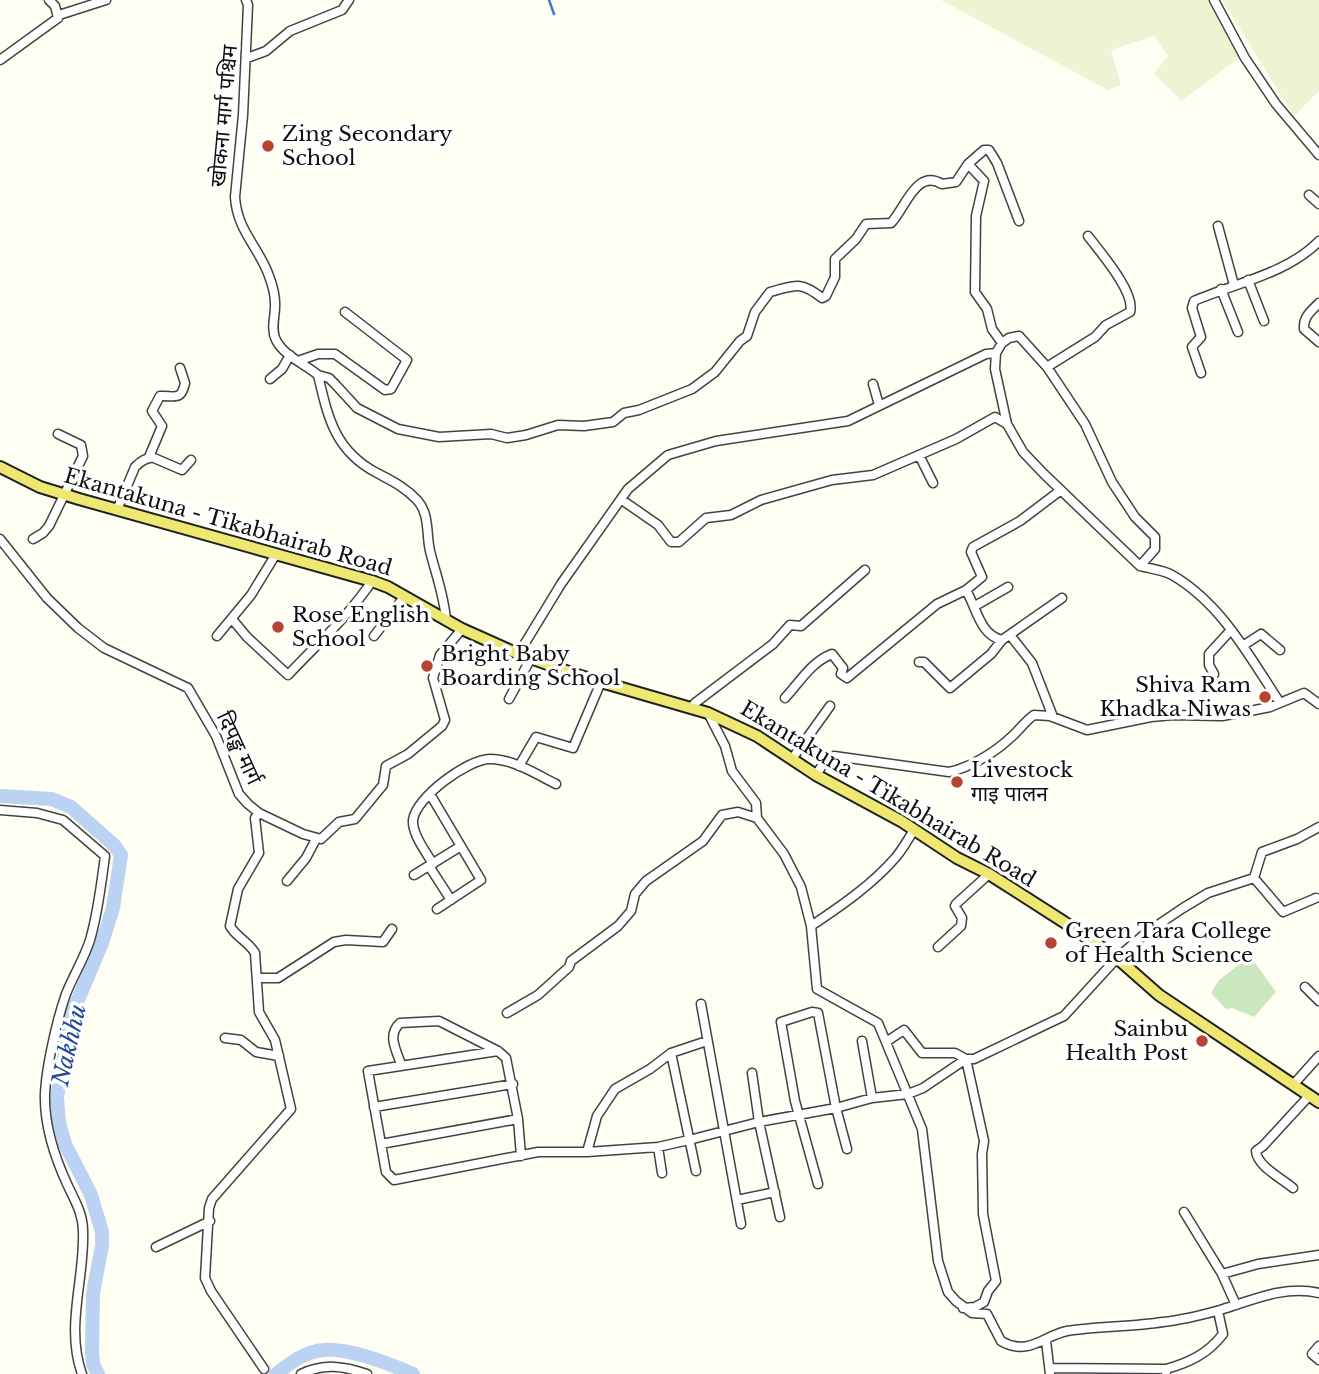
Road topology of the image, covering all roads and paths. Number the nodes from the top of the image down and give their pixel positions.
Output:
1 (49, 0) edge
2 (106, 0) edge
3 (246, 0) edge
4 (349, 0) edge
5 (1214, 0) edge
6 (58, 18) junction
7 (247, 58) junction
8 (0, 60) edge
9 (1319, 155) edge
10 (968, 164) junction
11 (1309, 195) dead end
12 (1319, 204) edge
13 (1019, 222) dead end
14 (1217, 226) dead end
15 (1088, 236) dead end
16 (1319, 241) edge
17 (1248, 280) junction
18 (1234, 285) junction
19 (1221, 289) junction
20 (1319, 303) edge
21 (345, 312) dead end
22 (1264, 321) dead end
23 (1238, 332) dead end
24 (1319, 342) edge
25 (1002, 343) junction
26 (996, 353) junction
27 (294, 358) junction
28 (1047, 367) junction
29 (180, 368) dead end
30 (1201, 373) dead end
31 (318, 375) junction
32 (270, 379) dead end
33 (873, 384) dead end
34 (878, 405) junction
35 (1007, 424) junction
36 (58, 434) dead end
37 (919, 455) junction
38 (149, 457) junction
39 (191, 460) dead end
40 (0, 467) edge
41 (933, 483) dead end
42 (1061, 489) junction
43 (64, 494) junction
44 (622, 500) junction
45 (117, 510) junction
46 (33, 538) dead end
47 (0, 540) edge
48 (276, 554) junction
49 (1140, 566) junction
50 (865, 570) dead end
51 (372, 581) junction
52 (1008, 587) dead end
53 (966, 590) junction
54 (404, 597) junction
55 (1062, 598) dead end
56 (975, 606) junction
57 (232, 618) junction
58 (446, 620) junction
59 (462, 629) junction
60 (1231, 630) junction
61 (216, 636) dead end
62 (374, 636) dead end
63 (1006, 638) junction
64 (1244, 645) junction
65 (1280, 650) dead end
66 (519, 653) junction
67 (531, 658) junction
68 (919, 662) dead end
69 (1214, 674) dead end
70 (601, 682) junction
71 (785, 698) dead end
72 (509, 699) dead end
73 (1280, 703) junction
74 (1319, 704) edge
75 (830, 706) dead end
76 (691, 708) junction
77 (708, 713) junction
78 (1053, 717) junction
79 (792, 759) junction
80 (519, 766) junction
81 (816, 775) junction
82 (556, 784) dead end
83 (430, 794) junction
84 (0, 810) edge
85 (260, 813) junction
86 (757, 818) junction
87 (1319, 827) edge
88 (914, 830) junction
89 (316, 839) junction
90 (461, 846) junction
91 (431, 865) junction
92 (414, 874) dead end
93 (989, 874) junction
94 (1254, 878) junction
95 (286, 881) dead end
96 (1316, 898) dead end
97 (451, 900) junction
98 (437, 909) dead end
99 (811, 926) junction
100 (392, 929) dead end
101 (938, 947) dead end
102 (1117, 958) junction
103 (257, 978) junction
104 (1306, 987) dead end
105 (1319, 1001) edge
106 (701, 1004) dead end
107 (506, 1013) dead end
108 (225, 1038) dead end
109 (707, 1041) junction
110 (862, 1041) dead end
111 (887, 1042) junction
112 (498, 1051) junction
113 (671, 1053) junction
114 (279, 1056) junction
115 (1319, 1056) edge
116 (966, 1059) junction
117 (401, 1065) junction
118 (752, 1073) dead end
119 (513, 1084) junction
120 (1293, 1085) junction
121 (908, 1094) junction
122 (872, 1098) junction
123 (1314, 1099) edge
124 (374, 1107) junction
125 (836, 1108) junction
126 (799, 1114) junction
127 (518, 1119) junction
128 (760, 1122) junction
129 (724, 1130) junction
130 (690, 1140) junction
131 (381, 1144) junction
132 (658, 1147) junction
133 (846, 1149) dead end
134 (587, 1152) junction
135 (520, 1156) junction
136 (696, 1171) dead end
137 (662, 1172) dead end
138 (818, 1184) dead end
139 (1293, 1188) dead end
140 (775, 1192) junction
141 (737, 1200) junction
142 (1184, 1212) dead end
143 (780, 1217) dead end
144 (210, 1221) junction
145 (741, 1224) dead end
146 (156, 1247) dead end
147 (1319, 1255) edge
148 (1222, 1274) junction
149 (1319, 1293) edge
150 (1236, 1305) junction
151 (963, 1308) junction
152 (1218, 1311) junction
153 (1046, 1341) junction
154 (1319, 1346) edge
155 (1319, 1360) edge
156 (264, 1368) dead end
157 (1050, 1371) edge
158 (1166, 1372) edge
159 (82, 1374) edge
160 (301, 1374) edge
161 (367, 1374) edge

1 - 6 street
2 - 6 street
3 - 7 street, खोकना मार्ग पश्चिम
4 - 7 street
5 - 9 street
6 - 8 street
7 - 27 street, खोकना मार्ग पश्चिम
10 - 13 street
10 - 25 street
10 - 31 street, खोकना मार्ग पश्चिम
11 - 12 street
14 - 18 street
15 - 28 street
16 - 17 street
17 - 18 street
17 - 22 street
18 - 19 street
19 - 23 street
19 - 30 street
20 - 24 street
21 - 27 street
25 - 26 street
25 - 28 street
26 - 34 street
26 - 35 street
27 - 31 street, खोकना मार्ग पश्चिम
27 - 32 street
28 - 49 street
29 - 38 street
31 - 58 street
33 - 34 street
34 - 44 street
35 - 37 street
35 - 42 street
36 - 43 street
37 - 41 street
37 - 44 street
38 - 39 street
38 - 45 street
40 - 43 main road, Ekantakuna - Tikabhairab Road
42 - 49 street
42 - 53 street
43 - 45 main road, Ekantakuna - Tikabhairab Road
43 - 46 street
44 - 66 street
45 - 48 main road, Ekantakuna - Tikabhairab Road
47 - 85 street, दिपङ्ख मार्ग
48 - 51 main road, Ekantakuna - Tikabhairab Road
48 - 57 street
49 - 60 street
50 - 76 street
51 - 54 main road, Ekantakuna - Tikabhairab Road
51 - 57 street
52 - 56 street
53 - 56 street
53 - 71 street
54 - 58 main road, Ekantakuna - Tikabhairab Road
54 - 62 street
55 - 63 street
56 - 63 street
57 - 61 street
58 - 59 main road, Ekantakuna - Tikabhairab Road
59 - 66 main road, Ekantakuna - Tikabhairab Road
59 - 89 street
60 - 64 street
60 - 69 street
63 - 68 street
63 - 78 street
64 - 65 street
64 - 73 street
66 - 67 main road, Ekantakuna - Tikabhairab Road
67 - 70 main road, Ekantakuna - Tikabhairab Road
67 - 72 street
70 - 76 main road, Ekantakuna - Tikabhairab Road
70 - 80 street
73 - 74 street
73 - 78 street
75 - 79 street
76 - 77 main road, Ekantakuna - Tikabhairab Road
77 - 79 main road, Ekantakuna - Tikabhairab Road
77 - 86 street
78 - 81 street
79 - 81 main road, Ekantakuna - Tikabhairab Road
80 - 82 street
80 - 83 street
81 - 88 main road, Ekantakuna - Tikabhairab Road
83 - 90 street
83 - 91 street
84 - 159 street
85 - 89 street
85 - 103 street, दिपङ्ख मार्ग
86 - 99 street
86 - 107 street
87 - 94 street
88 - 93 main road, Ekantakuna - Tikabhairab Road
88 - 99 street
89 - 95 street
90 - 91 street
90 - 97 street
91 - 92 street
91 - 97 street
93 - 101 street
93 - 102 main road, Ekantakuna - Tikabhairab Road
94 - 96 street
94 - 102 street
97 - 98 street
99 - 111 street
100 - 103 street
102 - 116 street
102 - 120 main road, Ekantakuna - Tikabhairab Road
103 - 114 street, दिपङ्ख मार्ग
104 - 105 street
106 - 109 street
108 - 114 street
109 - 113 street
109 - 129 street
110 - 122 street
111 - 116 street
111 - 121 street
112 - 117 street
112 - 117 street
112 - 119 street
113 - 130 street
113 - 134 street
114 - 144 street, दिपङ्ख मार्ग
115 - 120 street
116 - 121 street
116 - 151 street
117 - 124 street
118 - 128 street
119 - 124 street
119 - 127 street
120 - 123 main road, Ekantakuna - Tikabhairab Road
121 - 122 street
121 - 151 street
122 - 125 street
123 - 139 street
124 - 131 street
125 - 126 street
125 - 126 street
125 - 133 street
126 - 128 street
126 - 138 street
127 - 131 street
127 - 135 street
128 - 129 street
128 - 140 street
129 - 130 street
129 - 141 street
130 - 132 street
130 - 136 street
131 - 135 street
132 - 134 street
132 - 137 street
134 - 135 street
140 - 141 street
140 - 143 street
141 - 145 street
142 - 148 street
144 - 146 street
144 - 156 street, दिपङ्ख मार्ग
147 - 148 street
148 - 150 street
149 - 150 street
150 - 152 street
151 - 153 street
152 - 153 street
152 - 158 street
153 - 157 street
154 - 155 street
157 - 158 street
160 - 161 street

